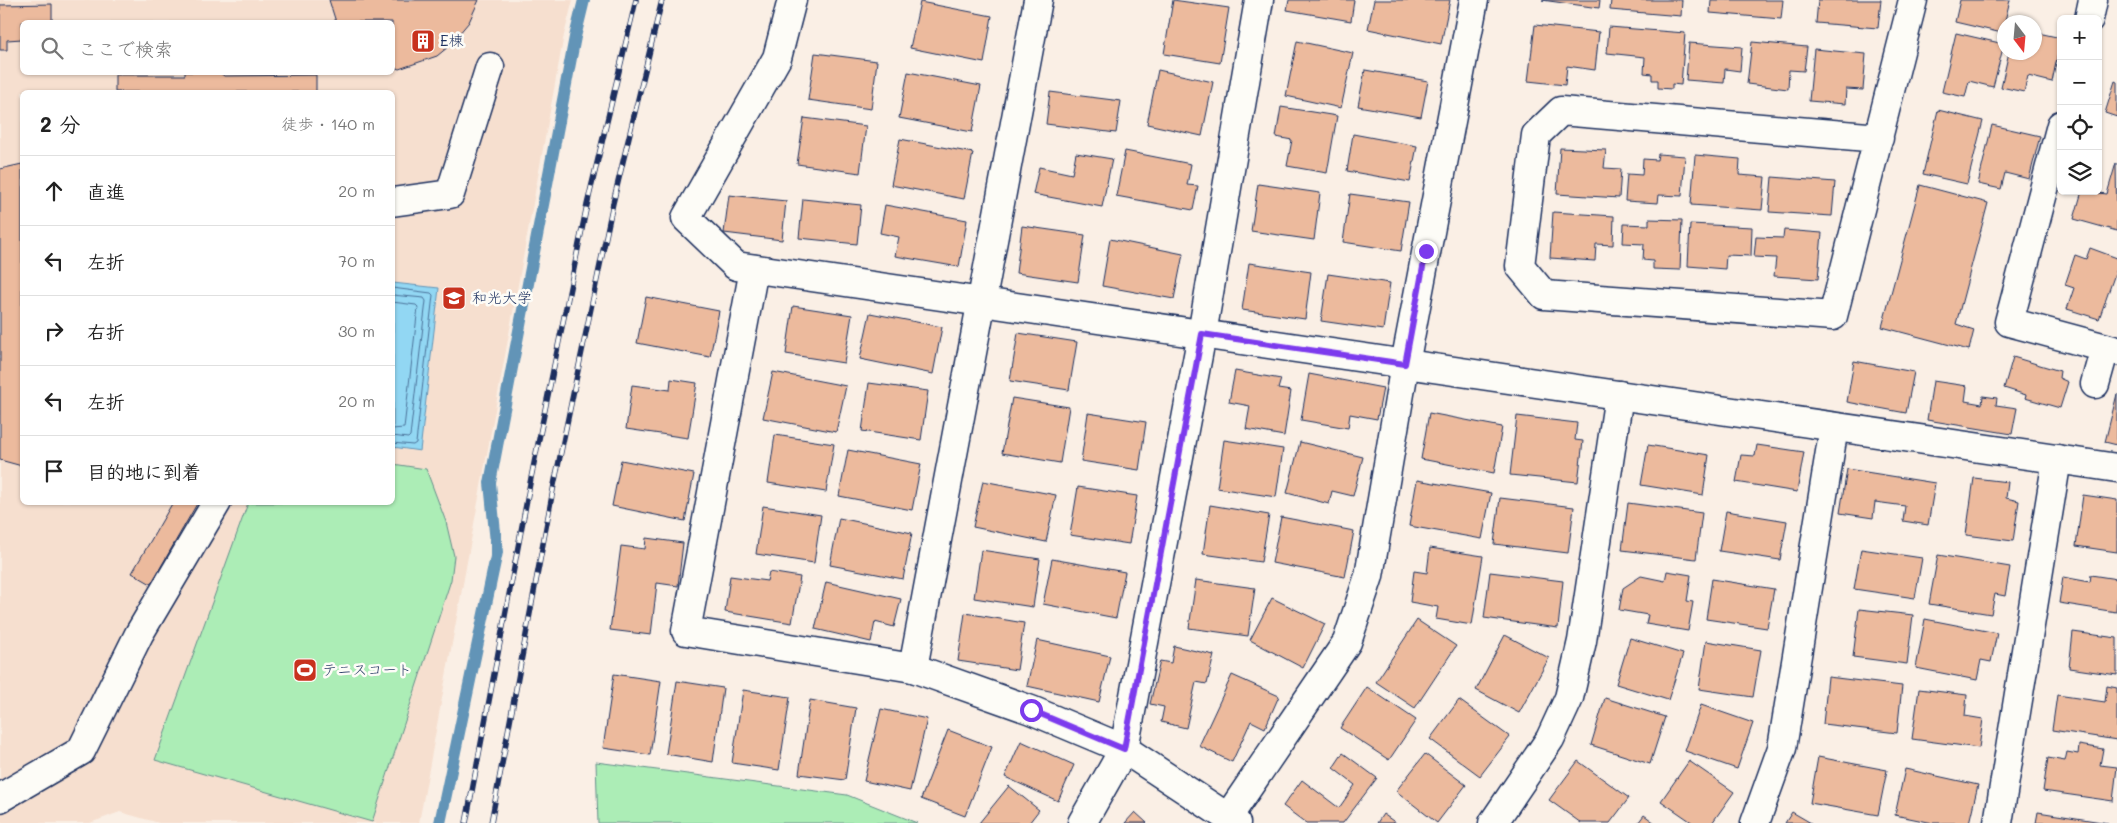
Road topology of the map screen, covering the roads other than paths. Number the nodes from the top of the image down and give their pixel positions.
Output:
1 (792, 0) edge
2 (1038, 0) edge
3 (1259, 0) edge
4 (1474, 0) edge
5 (1913, 0) edge
6 (2094, 0) edge
7 (2090, 15) edge
8 (490, 67) dead end
9 (1879, 138) junction
10 (2057, 140) edge
11 (395, 202) edge
12 (754, 269) junction
13 (981, 302) junction
14 (1202, 334) junction
15 (2111, 350) edge
16 (1405, 364) junction
17 (2095, 384) dead end
18 (1619, 395) junction
19 (1834, 427) junction
20 (2057, 459) junction
21 (2117, 468) edge
22 (215, 505) edge
23 (913, 668) junction
24 (1124, 749) junction
25 (0, 798) edge
26 (1232, 820) edge
27 (1082, 823) edge
28 (1493, 823) edge
29 (1755, 823) edge
30 (1998, 823) edge

1 - 12 street
2 - 13 street
3 - 14 street
4 - 16 street
5 - 9 street
6 - 7 street
8 - 11 street
9 - 9 street
10 - 15 street
12 - 13 street
12 - 23 street
13 - 14 street
13 - 23 street
14 - 16 street
14 - 24 street
15 - 17 street
16 - 18 street
16 - 26 street
18 - 19 street
18 - 28 street
19 - 20 street
19 - 29 street
20 - 21 street
20 - 30 street
22 - 25 street
23 - 24 street
24 - 26 street
24 - 27 street

